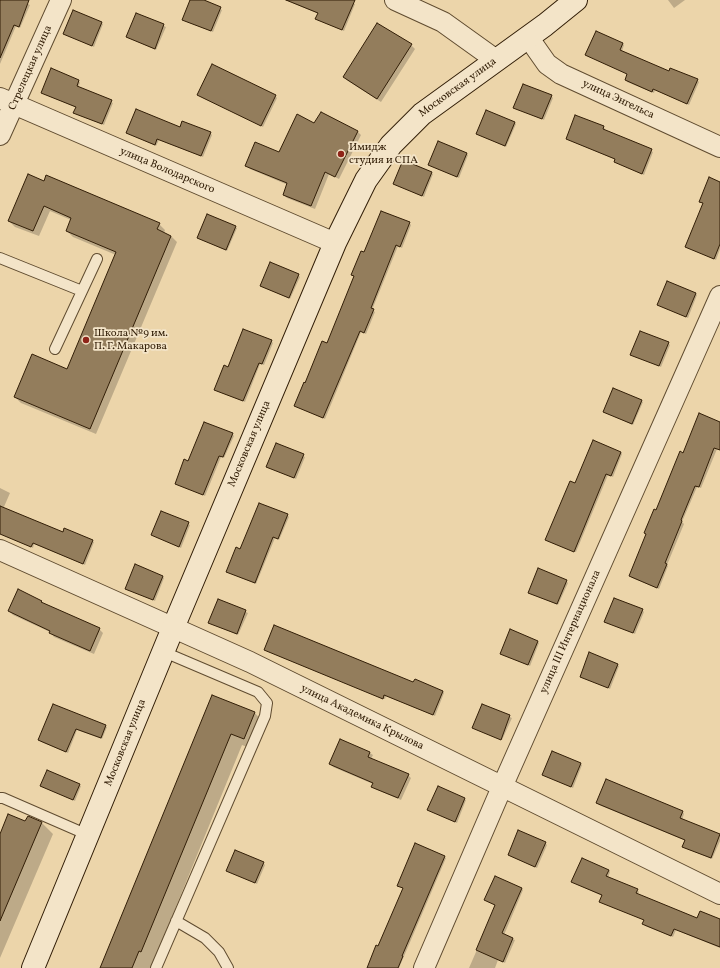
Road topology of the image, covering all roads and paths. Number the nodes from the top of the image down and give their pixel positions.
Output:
1 (61, 0) edge
2 (395, 0) edge
3 (576, 0) edge
4 (528, 37) junction
5 (496, 60) junction
6 (7, 101) edge
7 (0, 135) edge
8 (720, 147) edge
9 (335, 243) junction
10 (0, 258) edge
11 (97, 259) dead end
12 (82, 291) junction
13 (720, 296) edge
14 (55, 349) dead end
15 (0, 550) edge
16 (173, 628) junction
17 (164, 652) junction
18 (502, 787) junction
19 (0, 798) edge
20 (88, 835) junction
21 (720, 894) edge
22 (176, 921) junction
23 (33, 968) edge
24 (156, 968) edge
25 (228, 968) edge
26 (424, 968) edge

1 - 6 street, Стрелецкая улица
2 - 5 street
3 - 4 street, Московская улица
4 - 5 street, Московская улица
4 - 8 street, улица Энгельса
5 - 9 street, Московская улица
6 - 7 street, Стрелецкая улица
6 - 9 street, улица Володарского
9 - 16 street, Московская улица
10 - 12 lane
11 - 12 lane
12 - 14 lane
13 - 18 street, улица III Интернационала
15 - 16 street, улица Академика Крылова
16 - 17 street, Московская улица
16 - 18 street, улица Академика Крылова
17 - 20 street, Московская улица
17 - 22 lane
18 - 21 street, улица Академика Крылова
18 - 26 street, улица III Интернационала
19 - 20 lane
20 - 23 street, Московская улица
22 - 24 lane
22 - 25 lane

